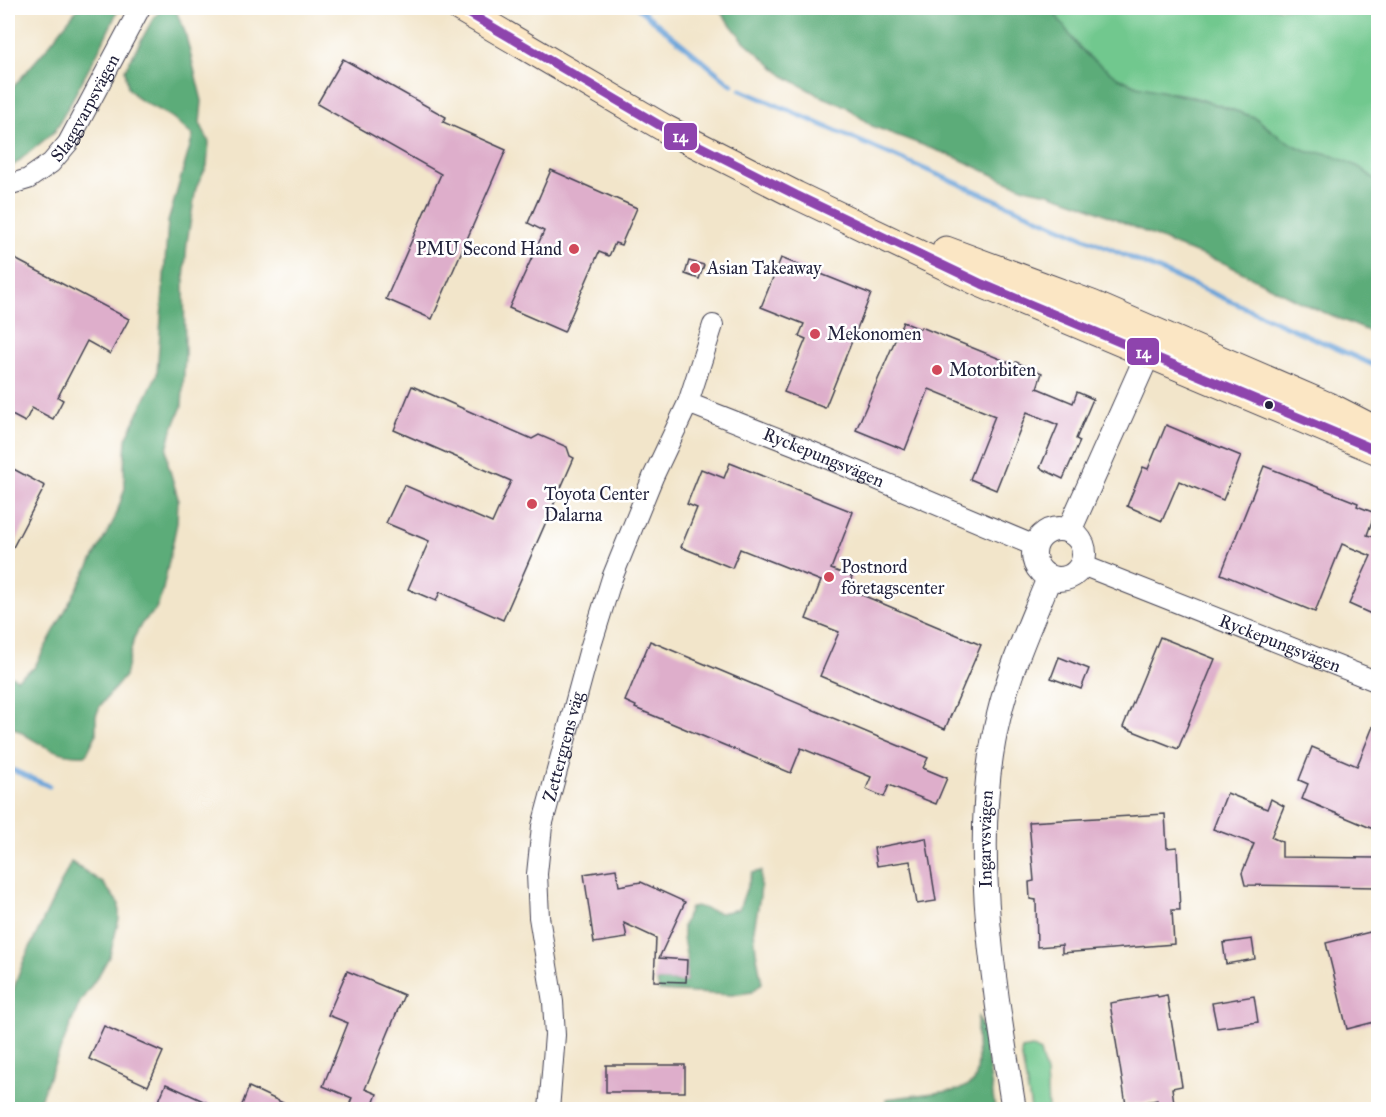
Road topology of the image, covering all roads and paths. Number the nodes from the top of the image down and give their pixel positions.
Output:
1 (140, 8) edge
2 (460, 8) edge
3 (8, 185) edge
4 (713, 325) dead end
5 (1153, 343) junction
6 (688, 403) junction
7 (1378, 431) edge
8 (1378, 451) edge
9 (1069, 531) junction
10 (1035, 546) junction
11 (1082, 565) junction
12 (1049, 578) junction
13 (1378, 682) edge
14 (549, 1110) edge
15 (1014, 1110) edge

1 - 3 street, Slaggvarpsvägen
2 - 5 main road
4 - 6 street
5 - 7 main road
5 - 8 main road
5 - 9 street
6 - 10 street, Ryckepungsvägen
6 - 14 street, Zettergrens väg
9 - 10 street
9 - 11 street
10 - 12 street
11 - 12 street
11 - 13 street, Ryckepungsvägen
12 - 15 street, Ingarvsvägen

